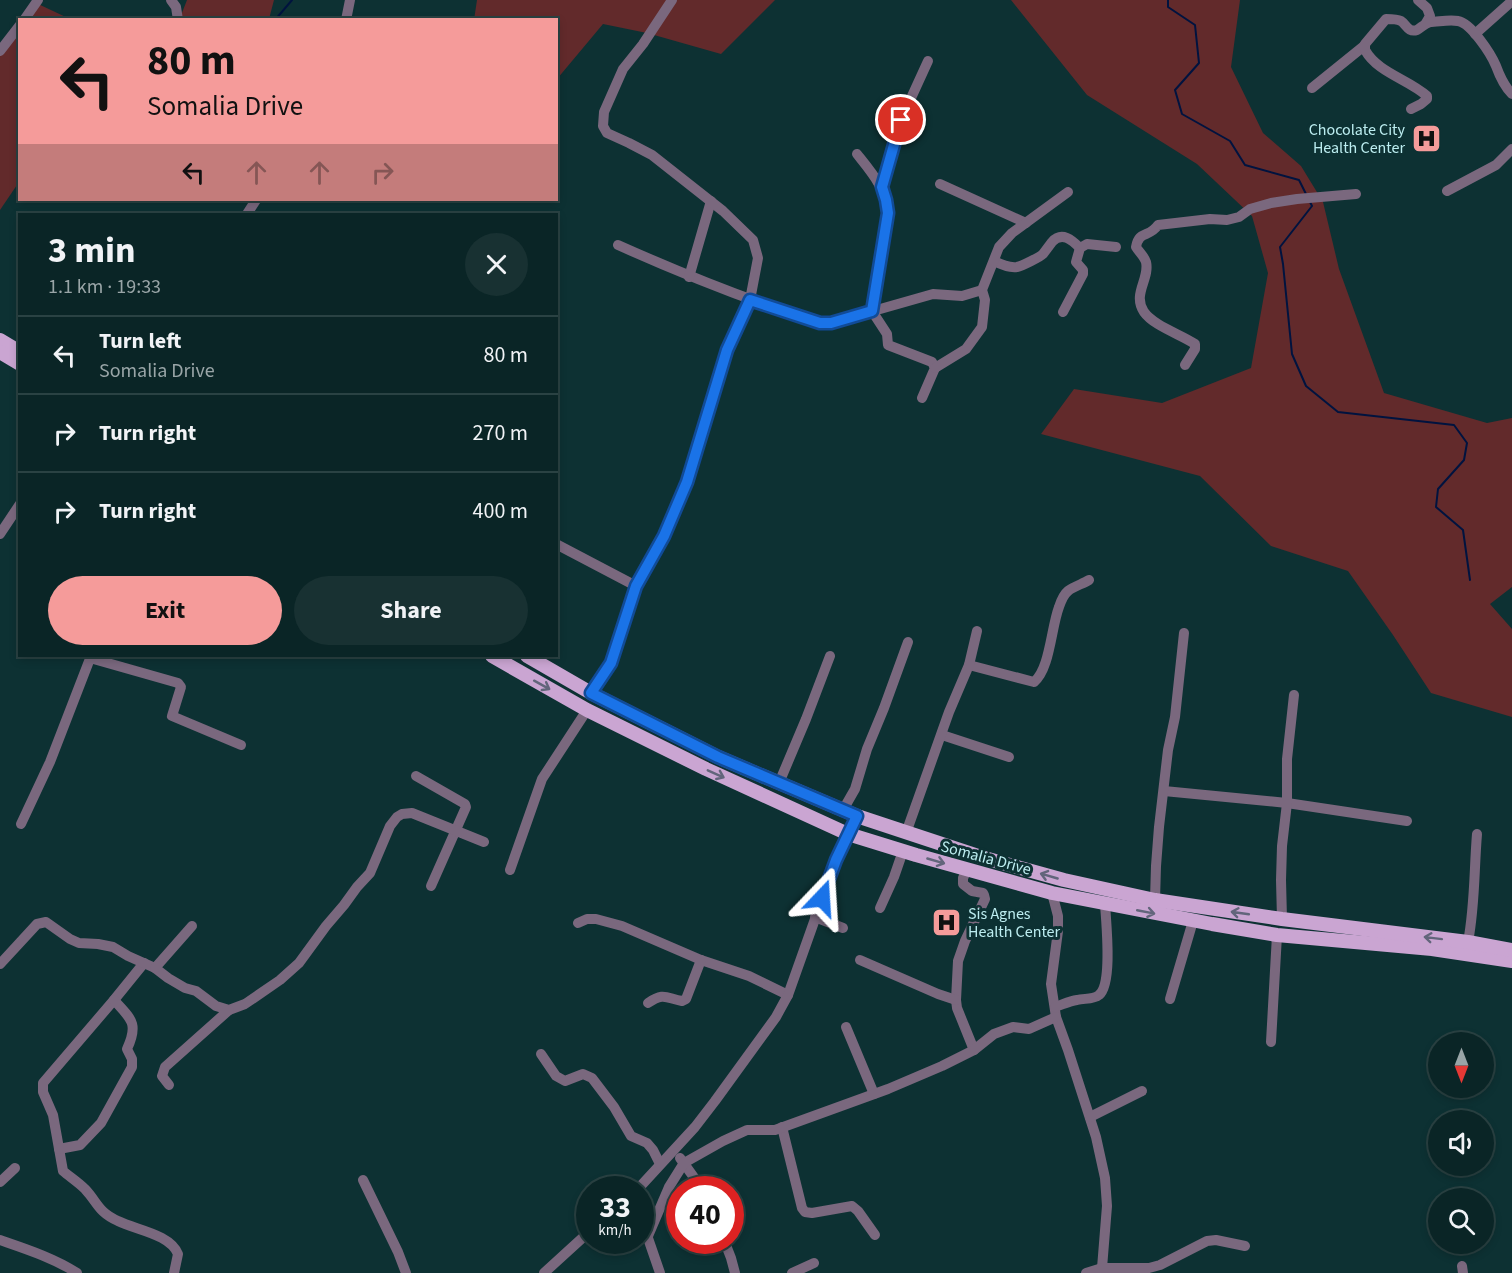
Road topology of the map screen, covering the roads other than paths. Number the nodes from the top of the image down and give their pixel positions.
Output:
1 (38, 0) edge
2 (171, 0) edge
3 (350, 0) edge
4 (672, 0) edge
5 (1418, 0) edge
6 (1512, 1) edge
7 (25, 18) edge
8 (178, 18) edge
9 (346, 18) edge
10 (1426, 23) junction
11 (18, 28) edge
12 (1475, 34) junction
13 (1364, 46) junction
14 (0, 51) edge
15 (928, 61) dead end
16 (1312, 88) dead end
17 (1512, 94) edge
18 (1411, 109) dead end
19 (1512, 149) edge
20 (857, 154) dead end
21 (940, 184) dead end
22 (882, 187) junction
23 (1447, 191) dead end
24 (1068, 192) dead end
25 (1356, 194) dead end
26 (711, 201) junction
27 (1026, 224) junction
28 (618, 245) dead end
29 (1116, 247) dead end
30 (1080, 248) junction
31 (994, 261) junction
32 (689, 277) junction
33 (982, 290) junction
34 (750, 300) junction
35 (872, 311) junction
36 (1063, 312) dead end
37 (0, 340) edge
38 (18, 351) edge
39 (0, 352) edge
40 (18, 363) edge
41 (1185, 365) dead end
42 (935, 368) junction
43 (922, 398) dead end
44 (18, 507) edge
45 (0, 534) edge
46 (558, 545) edge
47 (1089, 580) dead end
48 (636, 586) junction
49 (977, 632) dead end
50 (1184, 633) dead end
51 (908, 642) dead end
52 (830, 656) dead end
53 (91, 657) edge
54 (494, 657) edge
55 (529, 657) edge
56 (969, 664) junction
57 (591, 693) junction
58 (1294, 695) dead end
59 (587, 710) junction
60 (942, 735) junction
61 (241, 744) dead end
62 (1009, 756) dead end
63 (416, 776) dead end
64 (779, 783) junction
65 (1164, 791) junction
66 (1287, 803) junction
67 (843, 810) junction
68 (857, 816) junction
69 (1407, 820) dead end
70 (21, 824) dead end
71 (456, 831) junction
72 (906, 833) junction
73 (848, 834) junction
74 (1477, 834) dead end
75 (484, 842) dead end
76 (903, 851) junction
77 (510, 870) dead end
78 (967, 870) junction
79 (431, 886) dead end
80 (1052, 893) junction
81 (1155, 900) junction
82 (1105, 904) junction
83 (880, 908) dead end
84 (815, 917) junction
85 (1282, 919) junction
86 (1192, 921) junction
87 (578, 923) dead end
88 (192, 926) dead end
89 (843, 928) dead end
90 (1277, 934) junction
91 (1468, 942) junction
92 (1512, 950) edge
93 (701, 960) junction
94 (860, 960) dead end
95 (1512, 961) edge
96 (144, 963) junction
97 (0, 964) edge
98 (155, 968) junction
99 (788, 995) junction
100 (1170, 999) dead end
101 (114, 1000) junction
102 (956, 1000) junction
103 (648, 1003) dead end
104 (229, 1010) junction
105 (1055, 1012) junction
106 (846, 1027) dead end
107 (1271, 1042) dead end
108 (974, 1050) junction
109 (541, 1054) dead end
110 (169, 1085) dead end
111 (1142, 1091) dead end
112 (874, 1094) junction
113 (1090, 1117) junction
114 (782, 1127) junction
115 (59, 1149) junction
116 (674, 1150) junction
117 (684, 1163) junction
118 (660, 1164) junction
119 (15, 1168) dead end
120 (649, 1176) edge
121 (693, 1176) edge
122 (363, 1180) dead end
123 (0, 1182) edge
124 (654, 1223) edge
125 (875, 1235) dead end
126 (0, 1240) edge
127 (576, 1244) edge
128 (1245, 1246) dead end
129 (654, 1254) edge
130 (729, 1254) edge
131 (814, 1263) dead end
132 (1103, 1270) edge
133 (77, 1273) edge
134 (174, 1273) edge
135 (406, 1273) edge
136 (544, 1273) edge
137 (660, 1273) edge
138 (735, 1273) edge
139 (792, 1273) edge
140 (1086, 1273) edge

1 - 7 street
2 - 8 street
3 - 9 street
4 - 26 street
5 - 10 street
6 - 12 street
10 - 12 street
10 - 13 street
11 - 14 street
12 - 17 street
13 - 16 street
13 - 18 street
15 - 22 street
19 - 23 street
20 - 22 street
21 - 27 street
22 - 35 street
24 - 27 street
25 - 41 street
26 - 32 street
26 - 34 street
27 - 31 street
28 - 32 street
29 - 30 street
30 - 31 street
30 - 36 street
31 - 33 street
32 - 34 street
33 - 35 street
33 - 42 street
34 - 35 street
34 - 48 street
35 - 42 street
37 - 38 main road
39 - 40 main road
42 - 43 street
44 - 45 street
46 - 48 street
47 - 56 street
48 - 57 street
49 - 56 street
50 - 65 street
51 - 67 street
52 - 64 street
53 - 61 street
53 - 70 street
54 -> 59 main road, Somalia Drive
55 - 57 main road, Somalia Drive
56 - 60 street
57 - 64 main road, Somalia Drive
58 - 66 street
59 -> 73 main road, Somalia Drive
59 - 77 street
60 - 62 street
60 - 72 street
63 - 71 street
64 - 67 main road, Somalia Drive
65 - 66 street
65 - 81 street
66 - 69 street
66 - 85 street
67 - 68 main road, Somalia Drive
68 - 72 main road, Somalia Drive
68 - 73 street
71 - 75 street
71 - 79 street
71 - 104 street
81 -> 72 main road, Somalia Drive
73 - 76 main road, Somalia Drive
73 - 84 street
74 - 91 street
76 -> 78 main road, Somalia Drive
76 - 83 street
78 - 80 main road, Somalia Drive
78 - 102 street
80 - 82 main road, Somalia Drive
80 - 105 street
85 -> 81 main road, Somalia Drive
82 -> 86 main road, Somalia Drive
82 - 105 street
84 - 89 street
84 - 99 street
91 -> 85 main road, Somalia Drive
86 - 90 main road, Somalia Drive
86 - 100 street
87 - 93 street
88 - 98 street
90 - 95 main road, Somalia Drive
90 - 107 street
91 - 92 main road, Somalia Drive
93 - 99 street
93 - 103 street
94 - 102 street
96 - 97 street
96 - 98 street
96 - 101 street
98 - 104 street
99 - 116 street
101 - 115 street
101 - 115 street
102 - 108 street
104 - 110 street
105 - 108 street
105 - 113 street
106 - 112 street
108 - 112 street
109 - 118 street
111 - 113 street
112 - 114 street
113 - 132 street
114 - 117 street
114 - 125 street
115 - 134 street
116 - 117 street
116 - 118 street
117 - 121 street
117 - 124 street
118 - 120 street
119 - 123 street
122 - 135 street
126 - 133 street
127 - 136 street
128 - 132 street
129 - 137 street
130 - 138 street
131 - 139 street
132 - 140 street

